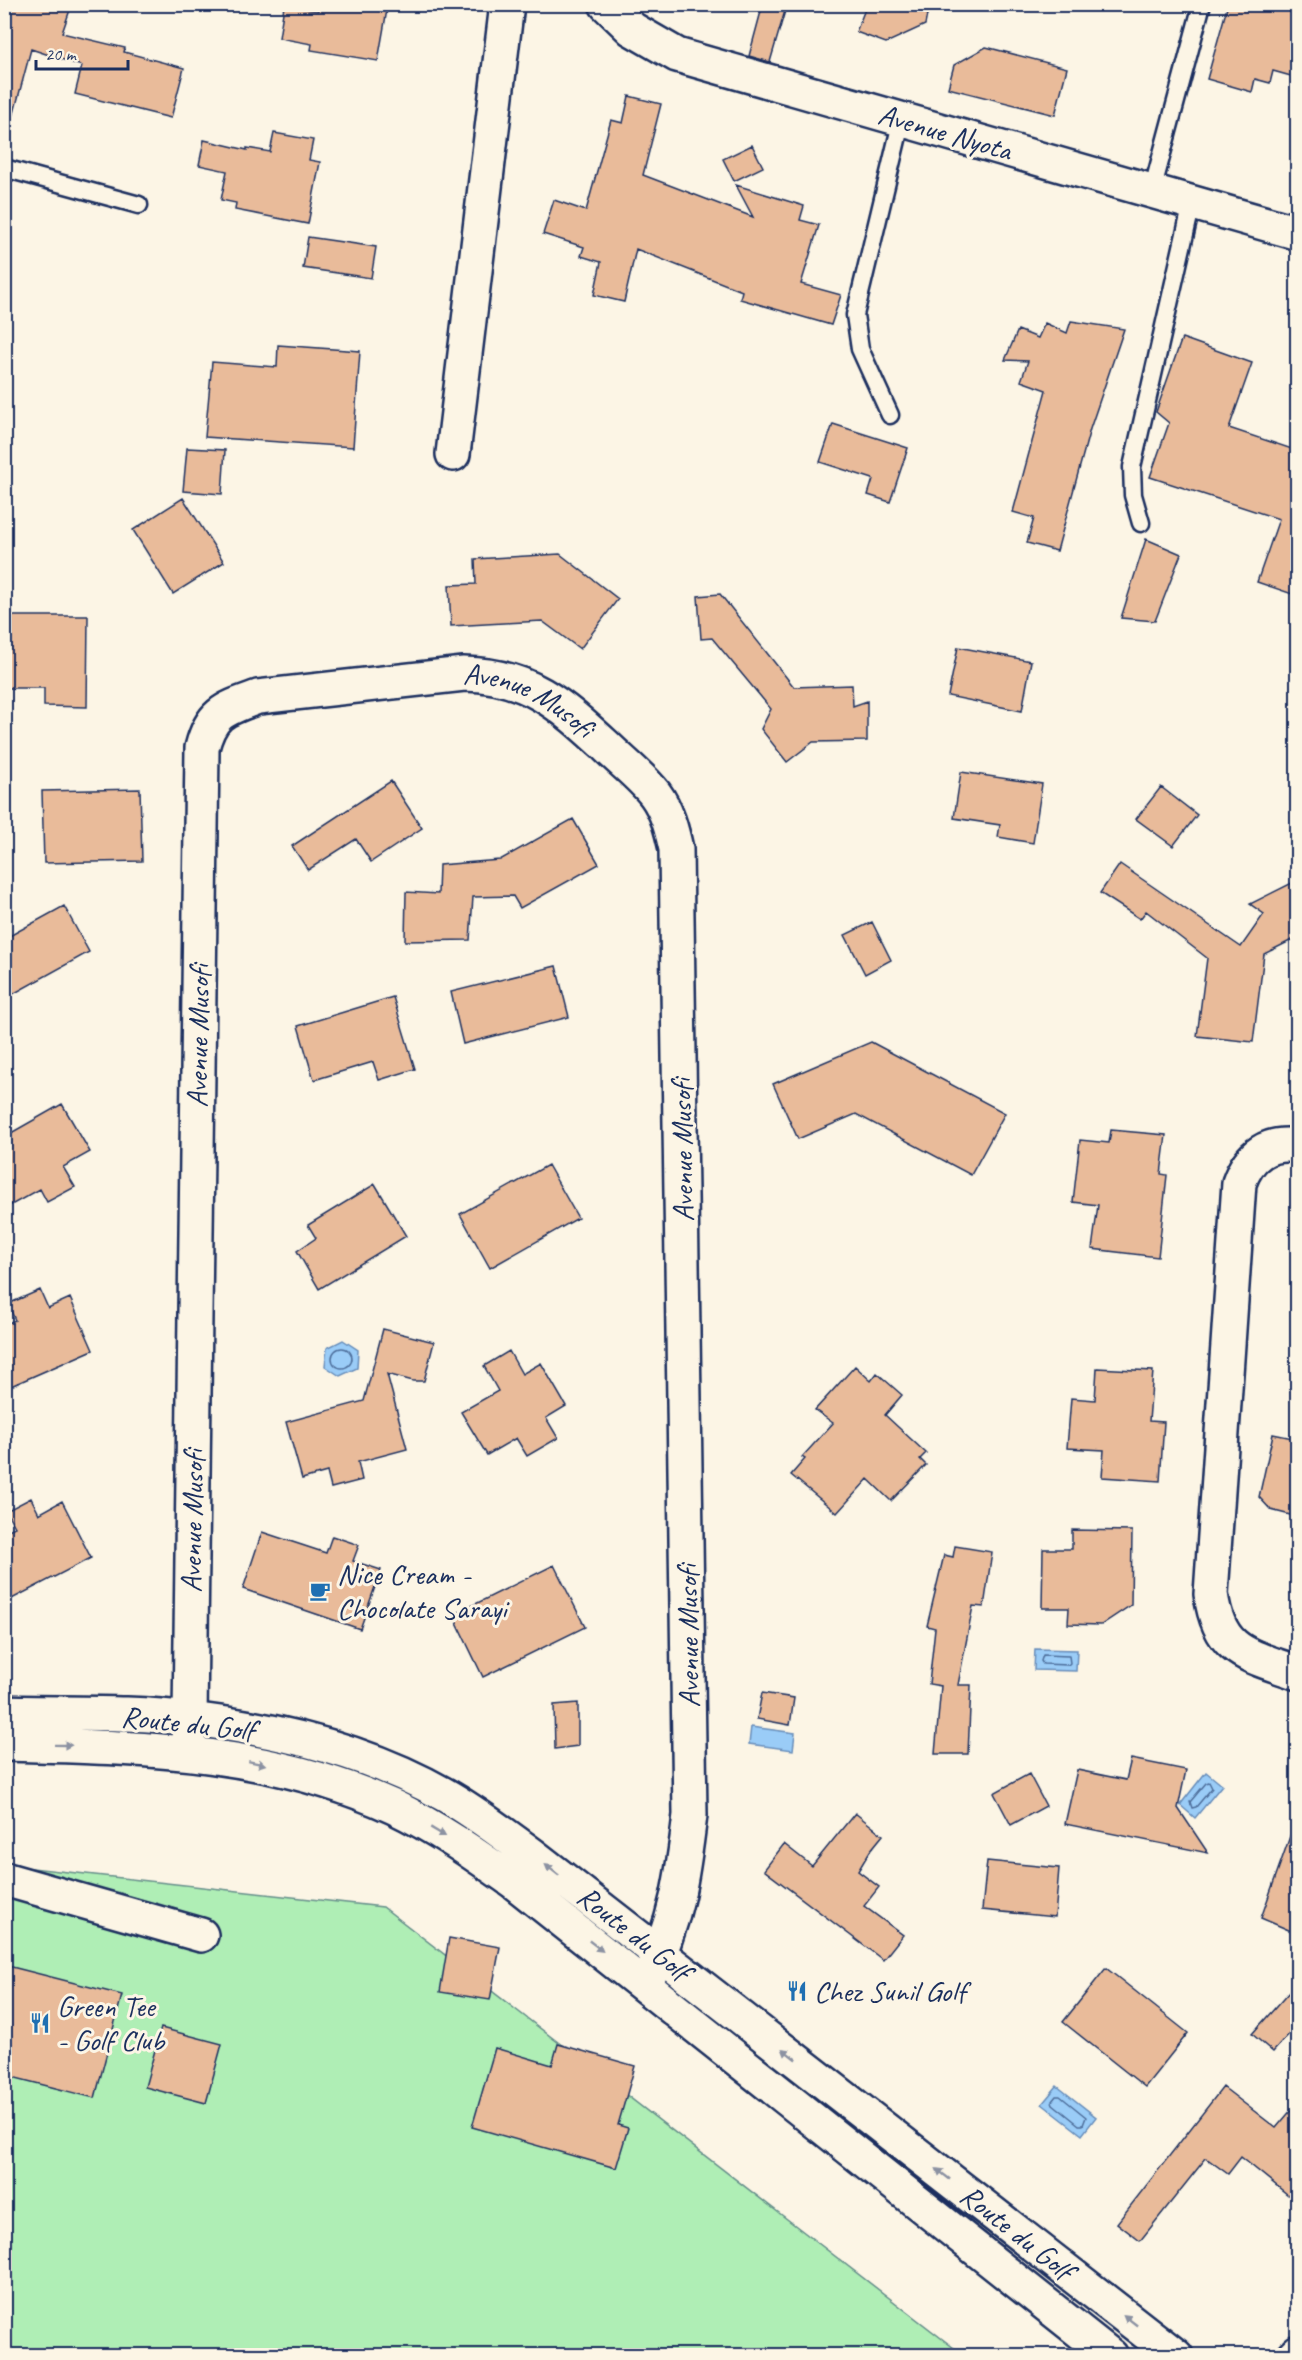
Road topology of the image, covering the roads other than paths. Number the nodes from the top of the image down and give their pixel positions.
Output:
1 (507, 4) edge
2 (606, 4) edge
3 (1202, 4) edge
4 (902, 119) junction
5 (4, 168) edge
6 (1152, 191) junction
7 (1192, 203) junction
8 (139, 205) dead end
9 (1298, 233) edge
10 (890, 415) dead end
11 (453, 454) dead end
12 (1142, 523) dead end
13 (1298, 1146) edge
14 (1298, 1673) edge
15 (4, 1713) edge
16 (190, 1718) junction
17 (4, 1744) edge
18 (187, 1752) junction
19 (4, 1879) edge
20 (201, 1935) dead end
21 (660, 1954) junction
22 (645, 1985) junction
23 (1298, 2352) edge
24 (1111, 2355) edge
25 (1176, 2355) edge
26 (1294, 2355) edge

1 - 11 street
2 - 4 street, Avenue Nyota
3 - 6 lane
4 - 6 street, Avenue Nyota
4 - 10 lane
5 - 8 lane
6 - 7 street, Avenue Nyota
7 - 9 street, Avenue Nyota
7 - 12 lane
13 - 14 street
15 - 16 street, Route du Golf
16 - 18 street, Avenue Musofi
21 -> 16 street, Route du Golf
16 - 21 street, Avenue Musofi
17 -> 18 street
18 -> 22 street
19 - 20 street
21 - 22 street, Avenue Musofi
25 -> 21 street, Route du Golf
22 - 24 street
23 - 26 street

